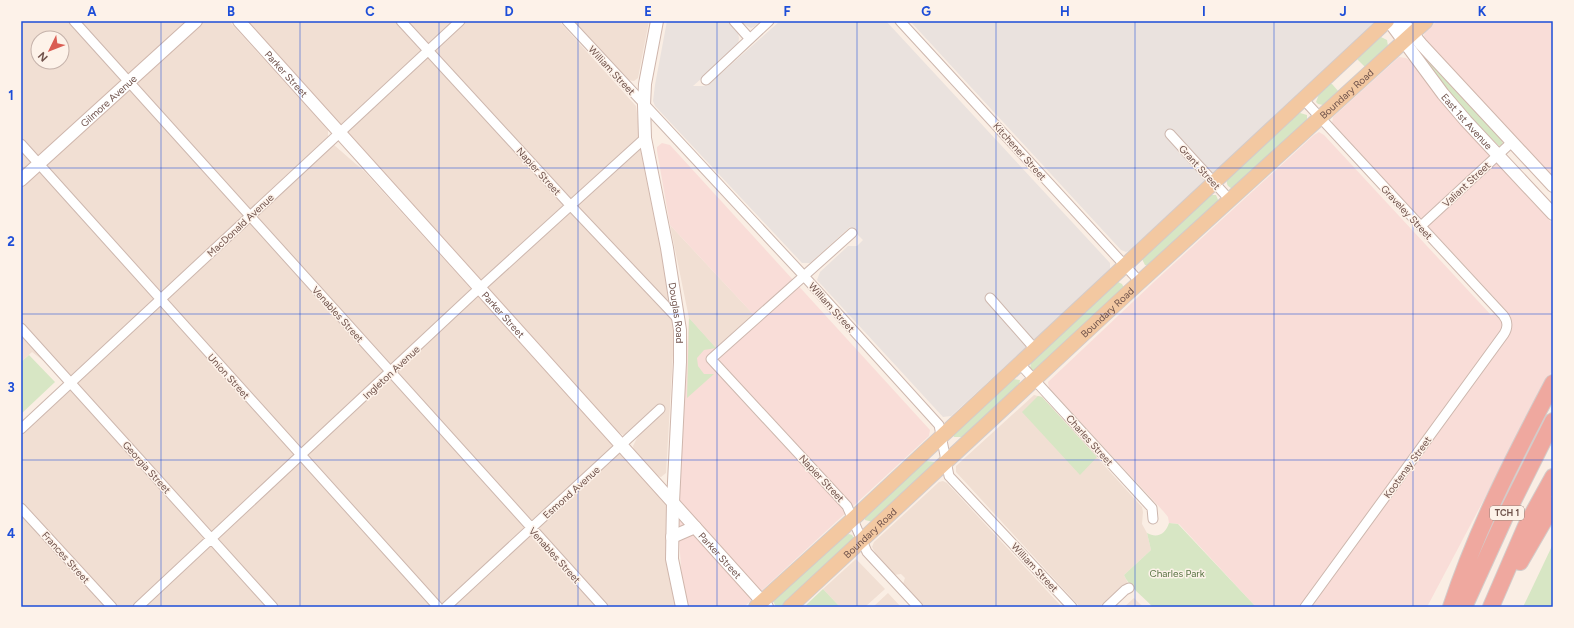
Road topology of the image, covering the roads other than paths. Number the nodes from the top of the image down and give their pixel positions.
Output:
1 (74, 21) edge
2 (196, 21) edge
3 (239, 21) edge
4 (401, 21) edge
5 (460, 21) edge
6 (567, 21) edge
7 (657, 21) edge
8 (734, 21) edge
9 (769, 21) edge
10 (900, 21) edge
11 (1388, 21) edge
12 (1402, 21) edge
13 (1426, 21) edge
14 (1408, 37) junction
15 (750, 39) junction
16 (428, 50) junction
17 (706, 80) dead end
18 (129, 82) junction
19 (1303, 100) junction
20 (644, 105) junction
21 (1320, 118) junction
22 (340, 133) junction
23 (1170, 134) dead end
24 (646, 138) junction
25 (1512, 142) junction
26 (21, 144) edge
27 (1498, 155) junction
28 (38, 164) junction
29 (21, 180) edge
30 (1214, 182) junction
31 (1553, 186) edge
32 (1230, 200) junction
33 (571, 206) junction
34 (1553, 214) edge
35 (250, 216) junction
36 (1421, 226) junction
37 (852, 234) dead end
38 (1124, 266) junction
39 (804, 276) junction
40 (1140, 282) junction
41 (479, 289) junction
42 (990, 298) dead end
43 (160, 300) junction
44 (678, 319) junction
45 (1507, 326) joint
46 (21, 328) edge
47 (1035, 349) junction
48 (1019, 364) junction
49 (390, 373) junction
50 (1035, 380) junction
51 (72, 383) junction
52 (1553, 383) edge
53 (660, 409) dead end
54 (1553, 421) edge
55 (21, 429) edge
56 (941, 436) junction
57 (622, 446) junction
58 (301, 456) junction
59 (946, 463) junction
60 (675, 472) junction
61 (1553, 477) edge
62 (656, 484) junction
63 (673, 502) junction
64 (1553, 505) edge
65 (21, 508) edge
66 (853, 519) junction
67 (1153, 519) dead end
68 (694, 527) junction
69 (531, 528) junction
70 (672, 537) junction
71 (212, 539) junction
72 (862, 541) junction
73 (1129, 588) dead end
74 (762, 605) edge
75 (112, 607) edge
76 (138, 607) edge
77 (273, 607) edge
78 (438, 607) edge
79 (446, 607) edge
80 (602, 607) edge
81 (682, 607) edge
82 (790, 607) edge
83 (918, 607) edge
84 (1072, 607) edge
85 (1107, 607) edge
86 (1304, 607) edge
87 (1451, 607) edge
88 (1464, 607) edge
89 (1491, 607) edge
90 (1494, 607) edge

1 - 18 street, Venables Street
2 - 18 street, Gilmore Avenue
3 - 22 street, Parker Street
4 - 16 street, Napier Street
5 - 16 street, MacDonald Avenue
6 - 20 street, William Street
7 - 20 street, Douglas Road
8 - 15 street
9 - 15 street
10 - 38 street, Kitchener Street
11 - 14 street, East 1st Avenue
11 - 19 main road
12 - 14 street, East 1st Avenue
13 - 14 main road, Boundary Road
14 - 21 main road, Boundary Road
14 - 25 street, East 1st Avenue
14 - 27 street, East 1st Avenue
15 - 17 street
16 - 22 street, MacDonald Avenue
16 - 33 street, Napier Street
18 - 28 street, Gilmore Avenue
18 - 35 street, Venables Street
19 - 21 street, Graveley Street
19 - 30 main road
20 - 24 street, Douglas Road
20 - 39 street, William Street
21 - 32 main road, Boundary Road
21 - 36 street, Graveley Street
22 - 35 street, MacDonald Avenue
22 - 41 street, Parker Street
23 - 30 street, Grant Street
24 - 33 street, Ingleton Avenue
24 - 44 street, Douglas Road
25 - 27 street, Valiant Street
25 - 31 street, East 1st Avenue
26 - 28 street, Union Street
27 - 34 street, East 1st Avenue
27 - 36 street, Valiant Street
28 - 29 street, Gilmore Avenue
28 - 43 street, Union Street
30 - 32 street, Grant Street
30 - 38 main road
32 - 40 main road, Boundary Road
33 - 41 street, Ingleton Avenue
33 - 44 street, Napier Street
35 - 43 street, MacDonald Avenue
35 - 49 street, Venables Street
36 - 45 street, Graveley Street
37 - 39 street
38 - 40 street, Kitchener Street
38 - 47 main road
39 - 56 street, William Street
39 - 66 street, Napier Street
40 - 50 main road, Boundary Road
41 - 49 street, Ingleton Avenue
41 - 57 street, Parker Street
42 - 47 street
43 - 51 street, MacDonald Avenue
43 - 58 street, Union Street
44 - 60 street, Douglas Road
45 - 86 street, Kootenay Street
46 - 51 street, Georgia Street
47 - 48 main road
48 - 50 street, Charles Street
48 - 56 main road
49 - 58 street, Ingleton Avenue
49 - 69 street, Venables Street
50 - 59 main road, Boundary Road
50 - 67 street, Charles Street
51 - 55 street, MacDonald Avenue
51 - 71 street, Georgia Street
52 - 87 highway
53 - 57 street, Esmond Avenue
54 - 88 highway, TCH 1
56 - 59 street, William Street
56 - 66 main road
57 - 62 street, Parker Street
57 - 69 street, Esmond Avenue
58 - 71 street, Ingleton Avenue
58 - 78 street, Union Street
59 - 72 main road, Boundary Road
59 - 84 street, William Street
60 - 62 street
60 - 63 street, Douglas Road
61 - 89 highway, TCH 1
62 - 63 street, Parker Street
63 - 68 street, Parker Street
63 - 70 street, Douglas Road
64 - 90 highway
65 - 75 street, Frances Street
66 - 72 street, Napier Street
66 - 74 main road
68 - 70 street
68 - 74 street, Parker Street
69 - 79 street, Esmond Avenue
69 - 80 street, Venables Street
70 - 81 street, Douglas Road
71 - 76 street, Ingleton Avenue
71 - 77 street, Georgia Street
72 - 82 main road, Boundary Road
72 - 83 street, Napier Street
73 - 85 street

